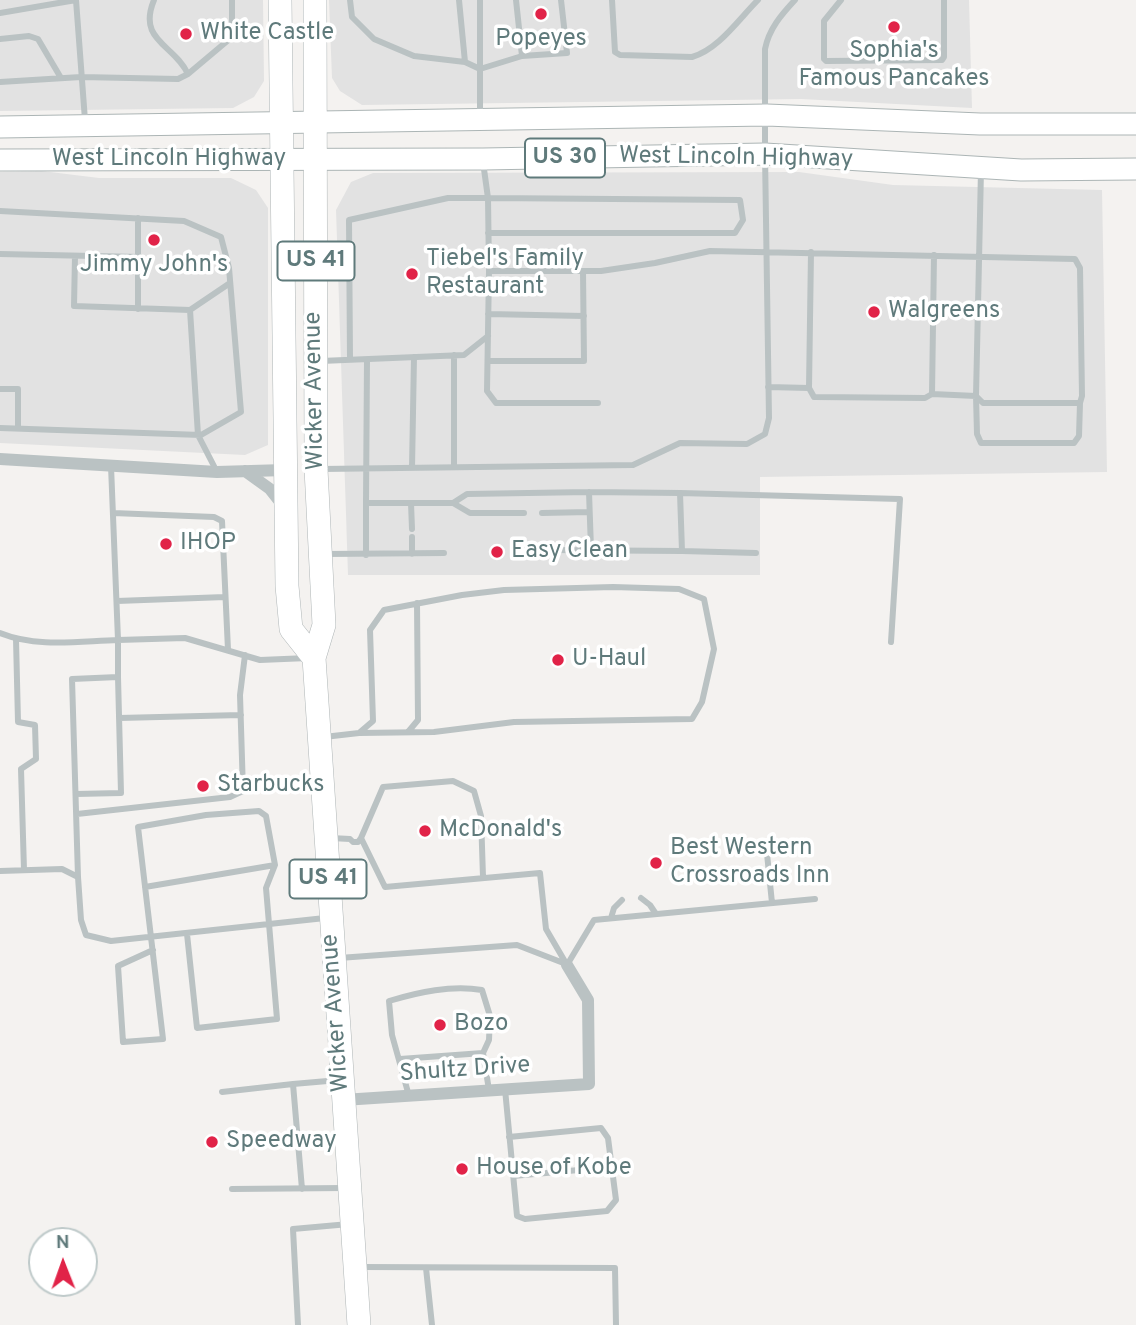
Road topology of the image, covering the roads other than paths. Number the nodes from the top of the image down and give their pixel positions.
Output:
1 (29, 0) edge
2 (76, 0) edge
3 (154, 0) edge
4 (232, 0) edge
5 (280, 0) edge
6 (316, 0) edge
7 (350, 0) edge
8 (460, 0) edge
9 (480, 0) edge
10 (516, 0) edge
11 (561, 0) edge
12 (611, 0) edge
13 (758, 0) edge
14 (795, 0) edge
15 (841, 0) edge
16 (944, 0) edge
17 (29, 9) junction
18 (0, 13) edge
19 (0, 39) edge
20 (522, 56) junction
21 (465, 62) junction
22 (480, 69) junction
23 (188, 74) junction
24 (81, 77) junction
25 (61, 78) junction
26 (0, 82) edge
27 (767, 115) junction
28 (480, 121) junction
29 (280, 122) junction
30 (316, 122) junction
31 (85, 124) junction
32 (1136, 124) edge
33 (0, 127) edge
34 (765, 154) junction
35 (483, 159) junction
36 (0, 160) edge
37 (281, 160) junction
38 (317, 160) junction
39 (981, 168) junction
40 (1136, 169) edge
41 (488, 198) junction
42 (0, 211) edge
43 (138, 218) junction
44 (488, 233) junction
45 (766, 251) junction
46 (811, 252) junction
47 (0, 254) edge
48 (934, 255) junction
49 (75, 256) junction
50 (980, 256) junction
51 (140, 257) junction
52 (488, 271) junction
53 (583, 271) junction
54 (230, 283) junction
55 (138, 309) junction
56 (190, 310) junction
57 (488, 314) junction
58 (584, 316) junction
59 (488, 336) junction
60 (454, 355) junction
61 (414, 357) junction
62 (350, 359) junction
63 (367, 360) junction
64 (488, 361) junction
65 (316, 362) junction
66 (768, 387) junction
67 (0, 388) edge
68 (809, 388) junction
69 (932, 394) junction
70 (976, 396) junction
71 (598, 403) dead end
72 (1080, 403) junction
73 (0, 428) edge
74 (18, 428) junction
75 (198, 435) junction
76 (0, 459) edge
77 (111, 466) junction
78 (454, 467) junction
79 (412, 468) junction
80 (316, 469) junction
81 (366, 469) junction
82 (285, 470) junction
83 (244, 471) junction
84 (217, 472) junction
85 (589, 492) junction
86 (680, 493) junction
87 (366, 503) junction
88 (411, 503) junction
89 (453, 503) junction
90 (286, 509) junction
91 (589, 512) junction
92 (113, 513) junction
93 (524, 513) dead end
94 (542, 513) dead end
95 (591, 549) junction
96 (549, 550) dead end
97 (682, 551) junction
98 (444, 553) dead end
99 (756, 553) dead end
100 (321, 554) junction
101 (412, 554) junction
102 (366, 555) junction
103 (225, 597) junction
104 (117, 601) junction
105 (417, 603) junction
106 (0, 633) edge
107 (16, 639) junction
108 (118, 640) junction
109 (891, 642) dead end
110 (228, 650) junction
111 (245, 655) junction
112 (314, 658) junction
113 (118, 677) junction
114 (240, 715) junction
115 (120, 718) junction
116 (359, 733) junction
117 (408, 733) junction
118 (319, 737) junction
119 (76, 794) junction
120 (77, 814) junction
121 (326, 838) junction
122 (361, 838) junction
123 (766, 844) dead end
124 (275, 865) junction
125 (24, 870) junction
126 (0, 871) edge
127 (78, 877) junction
128 (483, 877) junction
129 (145, 887) junction
130 (641, 898) dead end
131 (815, 899) dead end
132 (621, 900) dead end
133 (772, 903) junction
134 (656, 914) junction
135 (331, 918) junction
136 (611, 918) junction
137 (268, 925) junction
138 (187, 934) junction
139 (152, 938) junction
140 (153, 950) junction
141 (334, 958) junction
142 (568, 965) junction
143 (484, 1053) junction
144 (400, 1059) junction
145 (293, 1084) junction
146 (505, 1089) junction
147 (343, 1090) junction
148 (489, 1090) junction
149 (222, 1092) dead end
150 (409, 1096) junction
151 (509, 1137) junction
152 (612, 1167) junction
153 (513, 1176) junction
154 (349, 1188) junction
155 (232, 1189) dead end
156 (302, 1189) junction
157 (351, 1224) junction
158 (354, 1267) junction
159 (426, 1268) junction
160 (298, 1325) edge
161 (359, 1325) edge
162 (432, 1325) edge
163 (616, 1325) edge

1 - 17 lane
2 - 17 lane
2 - 24 lane
3 - 23 lane
4 - 23 lane
5 - 29 highway, US 41
6 - 30 highway, US 41
7 - 21 lane
8 - 21 lane
9 - 22 lane
10 - 20 lane
11 - 20 lane
12 - 13 lane
14 - 27 lane
15 - 16 lane
17 - 18 lane
19 - 25 lane
20 - 22 lane
21 - 22 lane
22 - 28 lane
23 - 24 lane
24 - 25 lane
24 - 31 lane
25 - 26 lane
27 - 28 main road, West Lincoln Highway / US 30
27 - 32 main road, West Lincoln Highway / US 30
27 - 34 lane
28 - 30 main road, West Lincoln Highway / US 30
29 - 30 main road, West Lincoln Highway / US 30
29 - 31 main road, West Lincoln Highway / US 30
29 - 37 highway, US 41
30 - 38 highway, Wicker Avenue / US 41
31 - 33 main road, West Lincoln Highway / US 30
34 - 35 main road, West Lincoln Highway / US 30
34 - 39 main road, West Lincoln Highway / US 30
34 - 45 lane
35 - 38 main road, West Lincoln Highway / US 30
35 - 41 lane
36 - 37 main road, West Lincoln Highway / US 30
37 - 38 main road, West Lincoln Highway / US 30
37 - 82 highway, Wicker Avenue / US 41
38 - 65 highway, Wicker Avenue / US 41
39 - 40 main road, West Lincoln Highway / US 30
39 - 50 lane
41 - 44 lane
41 - 44 lane
41 - 62 lane
42 - 43 lane
43 - 51 lane
43 - 54 lane
44 - 52 lane
45 - 46 lane
45 - 53 lane
45 - 66 lane
46 - 48 lane
46 - 68 lane
47 - 49 lane
48 - 50 lane
48 - 69 lane
49 - 51 lane
49 - 55 lane
50 - 70 lane
50 - 72 lane
51 - 55 lane
52 - 53 lane
52 - 57 lane
53 - 58 lane
54 - 56 lane
54 - 75 lane
55 - 56 lane
56 - 75 lane
57 - 58 lane
57 - 59 lane
58 - 64 lane
59 - 60 lane
59 - 64 lane
60 - 61 lane
60 - 78 lane
61 - 63 lane
61 - 79 lane
62 - 63 lane
62 - 65 lane
63 - 81 lane
64 - 71 lane
65 - 80 highway, Wicker Avenue / US 41
66 - 68 lane
66 - 78 lane
67 - 74 lane
68 - 69 lane
69 - 70 lane
70 - 72 lane
70 - 72 lane
73 - 74 lane
74 - 75 lane
75 - 84 lane
76 - 77 street
77 - 84 street
77 - 92 lane
78 - 79 lane
79 - 81 lane
80 - 81 lane
80 - 100 highway, Wicker Avenue / US 41
81 - 87 lane
82 - 83 street
82 - 90 highway, Wicker Avenue / US 41
82 - 100 highway
83 - 84 street
83 - 90 street
85 - 86 lane
85 - 89 lane
85 - 91 lane
86 - 97 lane
86 - 109 lane
87 - 88 lane
87 - 102 lane
88 - 89 lane
88 - 101 lane
89 - 93 lane
90 - 112 highway, Wicker Avenue / US 41
91 - 94 lane
91 - 95 lane
92 - 103 lane
92 - 104 lane
95 - 96 lane
95 - 97 lane
97 - 99 lane
98 - 101 lane
100 - 102 lane
100 - 112 highway, Wicker Avenue / US 41
101 - 102 lane
103 - 104 lane
103 - 110 lane
104 - 108 lane
105 - 116 lane
105 - 117 lane
105 - 117 lane
106 - 107 lane
107 - 108 lane
107 - 125 lane
108 - 110 lane
108 - 113 lane
110 - 111 lane
111 - 112 lane
111 - 114 lane
112 - 118 highway, Wicker Avenue / US 41
113 - 115 lane
113 - 119 lane
114 - 115 lane
114 - 120 lane
115 - 119 lane
116 - 117 lane
116 - 118 lane
118 - 121 highway, Wicker Avenue / US 41
119 - 120 lane
120 - 127 lane
121 - 122 lane
121 - 135 highway, Wicker Avenue / US 41
122 - 128 lane
122 - 128 lane
123 - 133 lane
124 - 129 lane
124 - 129 lane
124 - 137 lane
125 - 126 lane
125 - 127 lane
127 - 139 lane
128 - 142 lane
129 - 139 lane
130 - 134 lane
131 - 133 lane
132 - 136 lane
133 - 134 lane
134 - 136 lane
135 - 137 lane
135 - 141 highway, Wicker Avenue / US 41
136 - 142 lane
137 - 138 lane
137 - 138 lane
138 - 139 lane
139 - 140 lane
140 - 140 lane
141 - 142 lane
141 - 147 highway, Wicker Avenue / US 41
142 - 146 street, Shultz Drive
143 - 144 lane
143 - 144 lane
143 - 148 lane
144 - 150 lane
145 - 147 lane
145 - 149 lane
145 - 156 lane
146 - 148 street, Shultz Drive
146 - 151 lane
147 - 150 street, Shultz Drive
147 - 154 highway, Wicker Avenue / US 41
148 - 150 street, Shultz Drive
151 - 152 lane
151 - 153 lane
152 - 153 lane
152 - 153 lane
154 - 156 lane
154 - 157 highway, Wicker Avenue / US 41
155 - 156 lane
157 - 158 highway, Wicker Avenue / US 41
157 - 160 lane
158 - 159 lane
158 - 161 highway, Wicker Avenue / US 41
159 - 162 lane
159 - 163 lane

